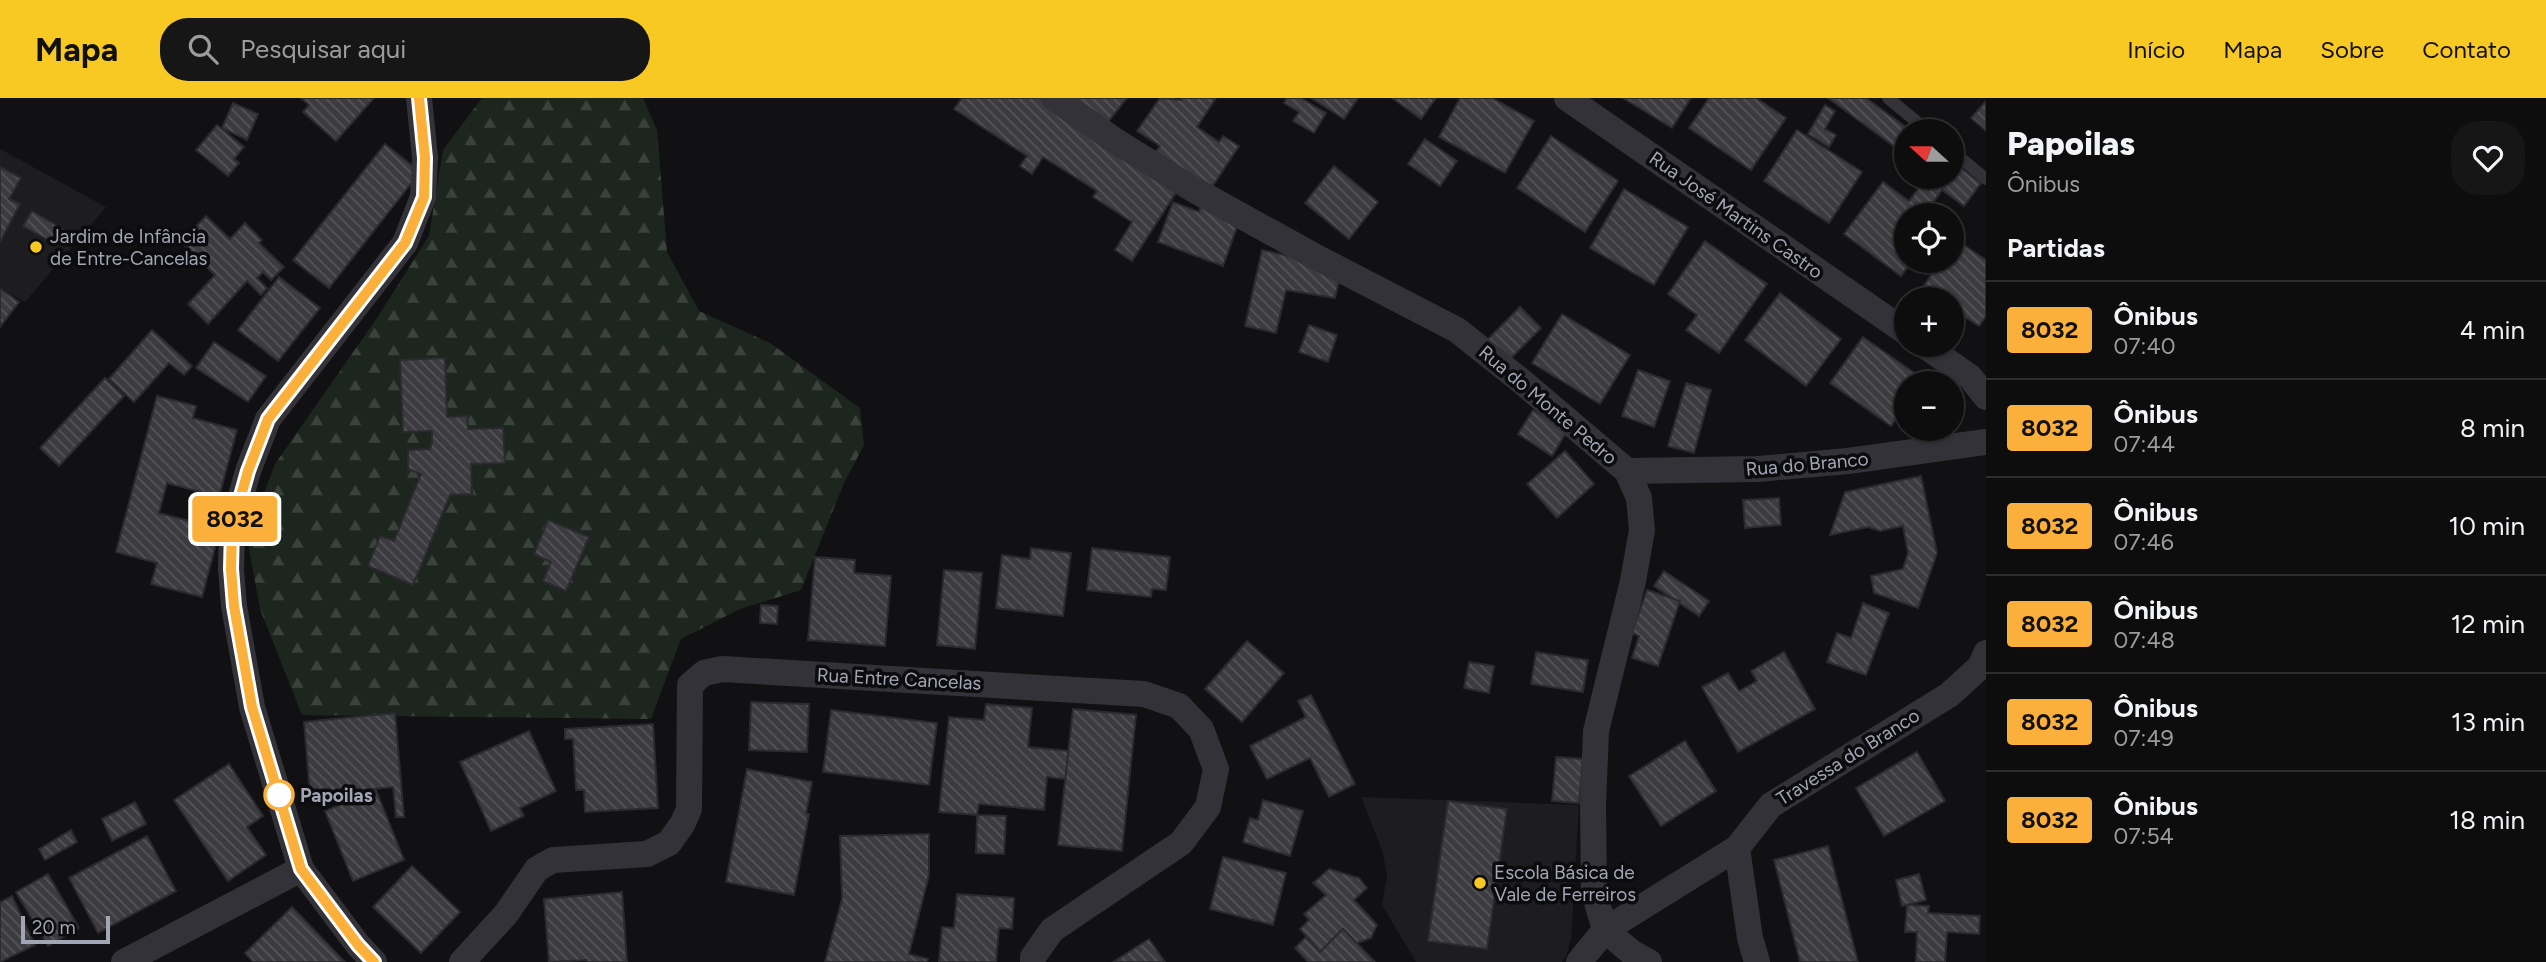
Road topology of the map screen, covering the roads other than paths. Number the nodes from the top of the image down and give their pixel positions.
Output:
1 (419, 98) edge
2 (1054, 98) edge
3 (1567, 98) edge
4 (1888, 98) edge
5 (1913, 119) edge
6 (1964, 161) edge
7 (1986, 179) edge
8 (1894, 324) edge
9 (1941, 357) edge
10 (1986, 397) edge
11 (1986, 442) edge
12 (1627, 471) junction
13 (1986, 653) edge
14 (1737, 848) junction
15 (301, 869) junction
16 (1605, 930) junction
17 (124, 962) edge
18 (374, 962) edge
19 (462, 962) edge
20 (1033, 962) edge
21 (1579, 962) edge
22 (1649, 962) edge
23 (1757, 962) edge

1 - 15 street
2 - 12 street, Rua do Monte Pedro
3 - 8 street, Rua José Martins Castro
4 - 5 lane
6 - 7 lane
9 - 10 street
11 - 12 street, Rua do Branco
12 - 16 street, Rua do Monte Pedro
13 - 14 street, Travessa do Branco
14 - 16 street, Travessa do Branco
14 - 23 street
15 - 17 street
15 - 18 street
16 - 21 street, Travessa do Branco
16 - 22 street
19 - 20 street, Rua Entre Cancelas

